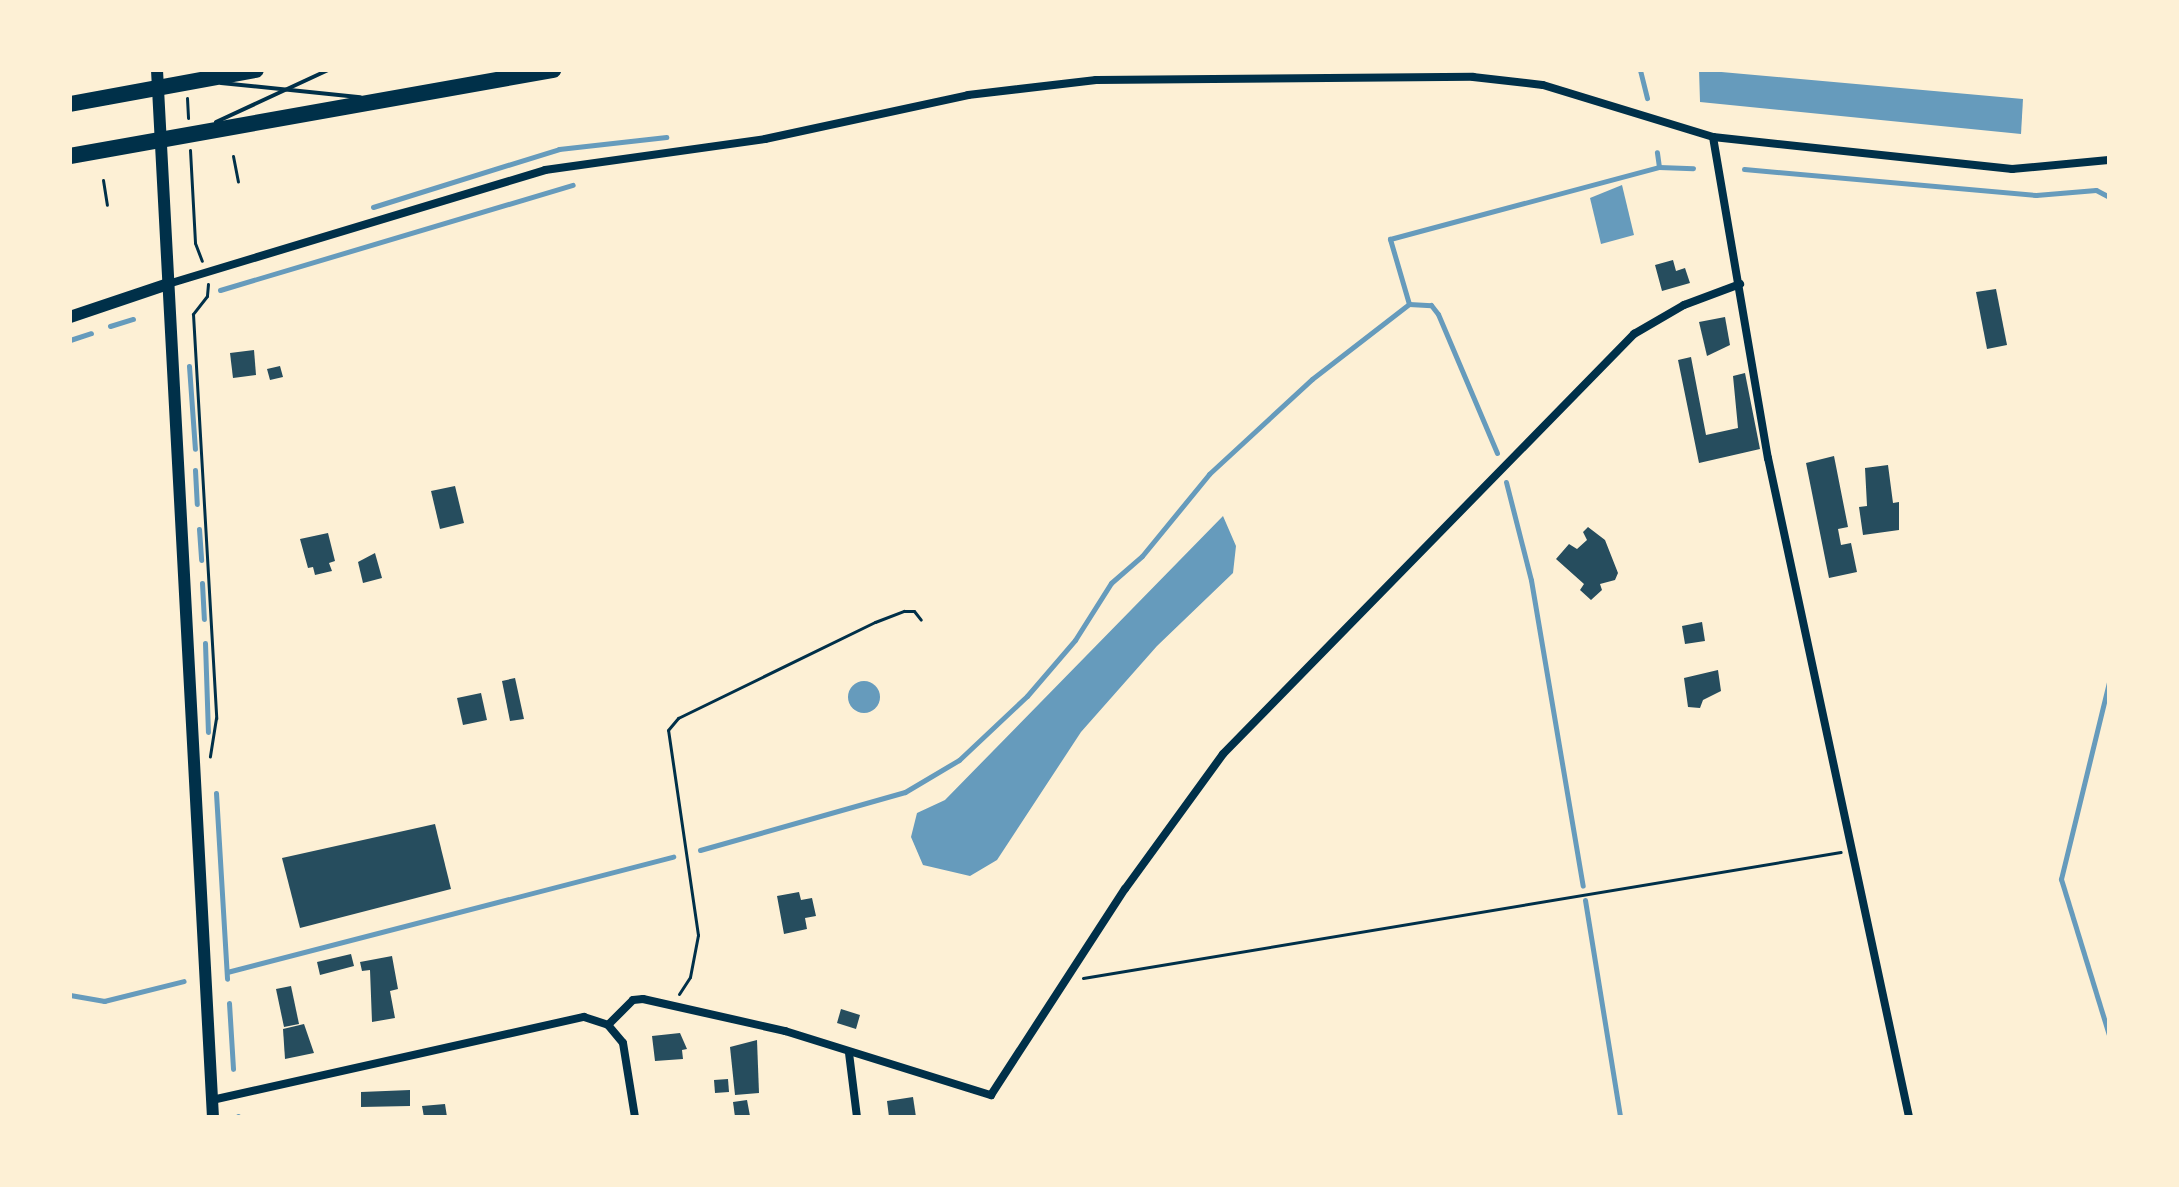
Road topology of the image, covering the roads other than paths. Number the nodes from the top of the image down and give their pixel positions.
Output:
1 (157, 70) edge
2 (256, 70) edge
3 (328, 70) edge
4 (553, 70) edge
5 (191, 83) junction
6 (287, 90) junction
7 (376, 99) junction
8 (70, 104) edge
9 (194, 132) junction
10 (1713, 137) junction
11 (70, 156) edge
12 (2109, 160) edge
13 (168, 284) junction
14 (1740, 284) junction
15 (70, 317) edge
16 (608, 1025) junction
17 (849, 1053) junction
18 (212, 1100) junction
19 (213, 1117) edge
20 (635, 1117) edge
21 (857, 1117) edge
22 (1909, 1117) edge

1 - 13 main road
2 - 5 highway
3 - 6 lane
4 - 7 highway
5 - 6 lane
5 - 8 highway
6 - 7 lane
6 - 9 lane
7 - 9 highway
9 - 11 highway
10 - 12 street
10 - 13 street
10 - 14 street
13 - 15 main road
13 - 18 main road
14 - 17 street
14 - 22 street
16 - 17 street
16 - 18 street
16 - 20 street
17 - 21 street
18 - 19 main road

